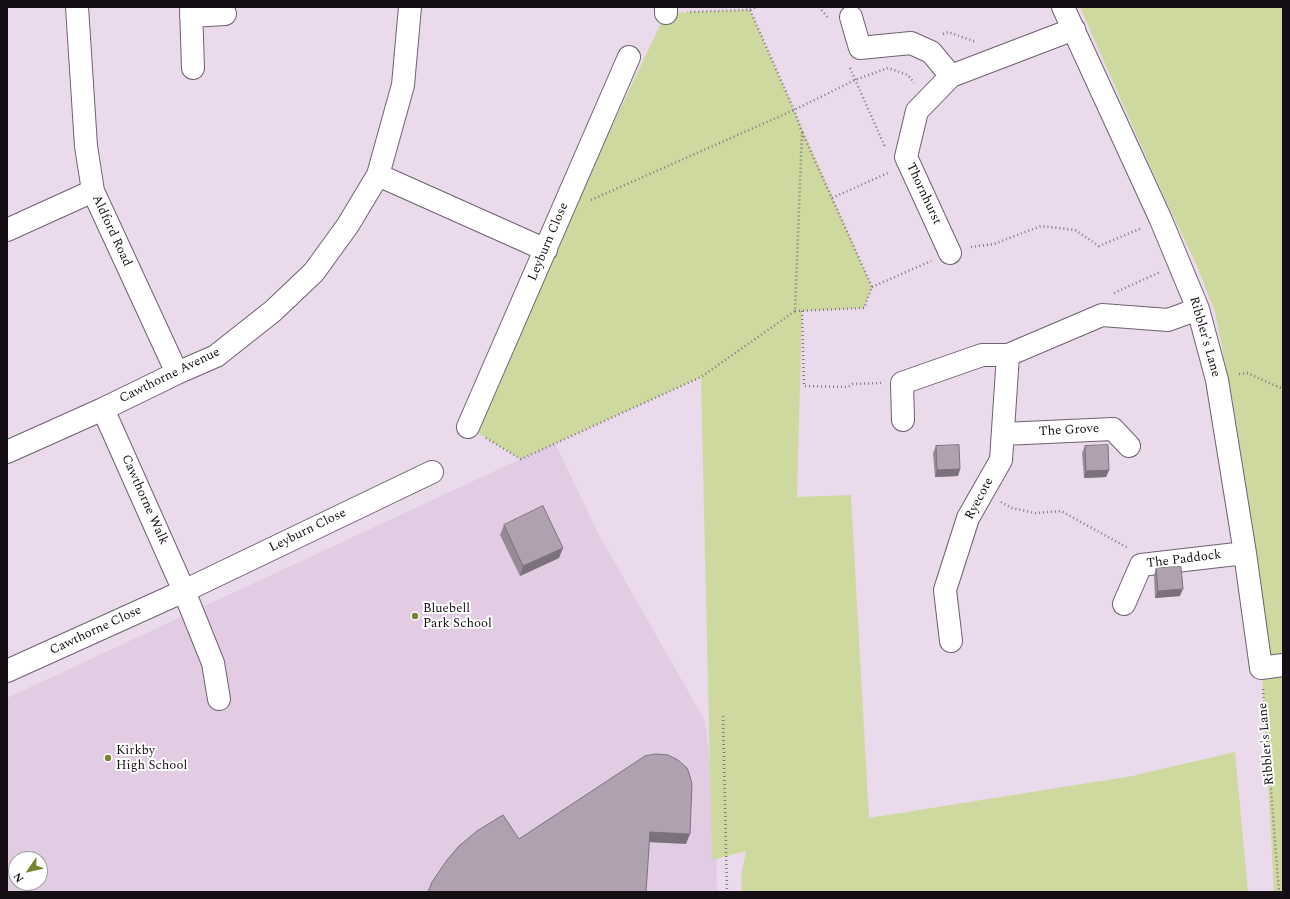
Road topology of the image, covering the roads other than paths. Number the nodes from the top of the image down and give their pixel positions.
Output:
1 (77, 7) edge
2 (410, 7) edge
3 (1063, 7) edge
4 (191, 12) edge
5 (226, 14) dead end
6 (851, 17) dead end
7 (1074, 29) junction
8 (629, 57) dead end
9 (192, 68) dead end
10 (951, 76) junction
11 (378, 175) junction
12 (93, 191) junction
13 (7, 230) edge
14 (546, 250) junction
15 (950, 253) road end
16 (1198, 309) junction
17 (1008, 355) junction
18 (177, 372) junction
19 (103, 409) junction
20 (903, 420) dead end
21 (468, 427) road end
22 (1003, 434) junction
23 (1129, 446) dead end
24 (7, 452) edge
25 (432, 472) dead end
26 (1245, 553) junction
27 (184, 591) junction
28 (1124, 604) dead end
29 (951, 641) dead end
30 (1283, 665) edge
31 (7, 671) edge
32 (219, 699) dead end

1 - 12 street, Aldford Road
2 - 11 street, Cawthorne Avenue
3 - 7 street, Ribbler's Lane
4 - 5 street
4 - 9 street
6 - 10 street
7 - 10 street, Thornhurst
7 - 16 street, Ribbler's Lane
8 - 14 street, Leyburn Close
10 - 15 street, Thornhurst
11 - 14 street
11 - 18 street, Cawthorne Avenue
12 - 13 street
12 - 18 street, Aldford Road
14 - 21 street, Leyburn Close
16 - 17 street
16 - 26 street, Ribbler's Lane
17 - 20 street
17 - 22 street, Ryecote
18 - 19 street, Cawthorne Avenue
19 - 24 street, Cawthorne Avenue
19 - 27 street, Cawthorne Walk
22 - 23 street, The Grove
22 - 29 street, Ryecote
25 - 27 street, Leyburn Close
26 - 28 street, The Paddock
26 - 30 street, Ribbler's Lane
27 - 31 street, Cawthorne Close
27 - 32 street, Cawthorne Walk

